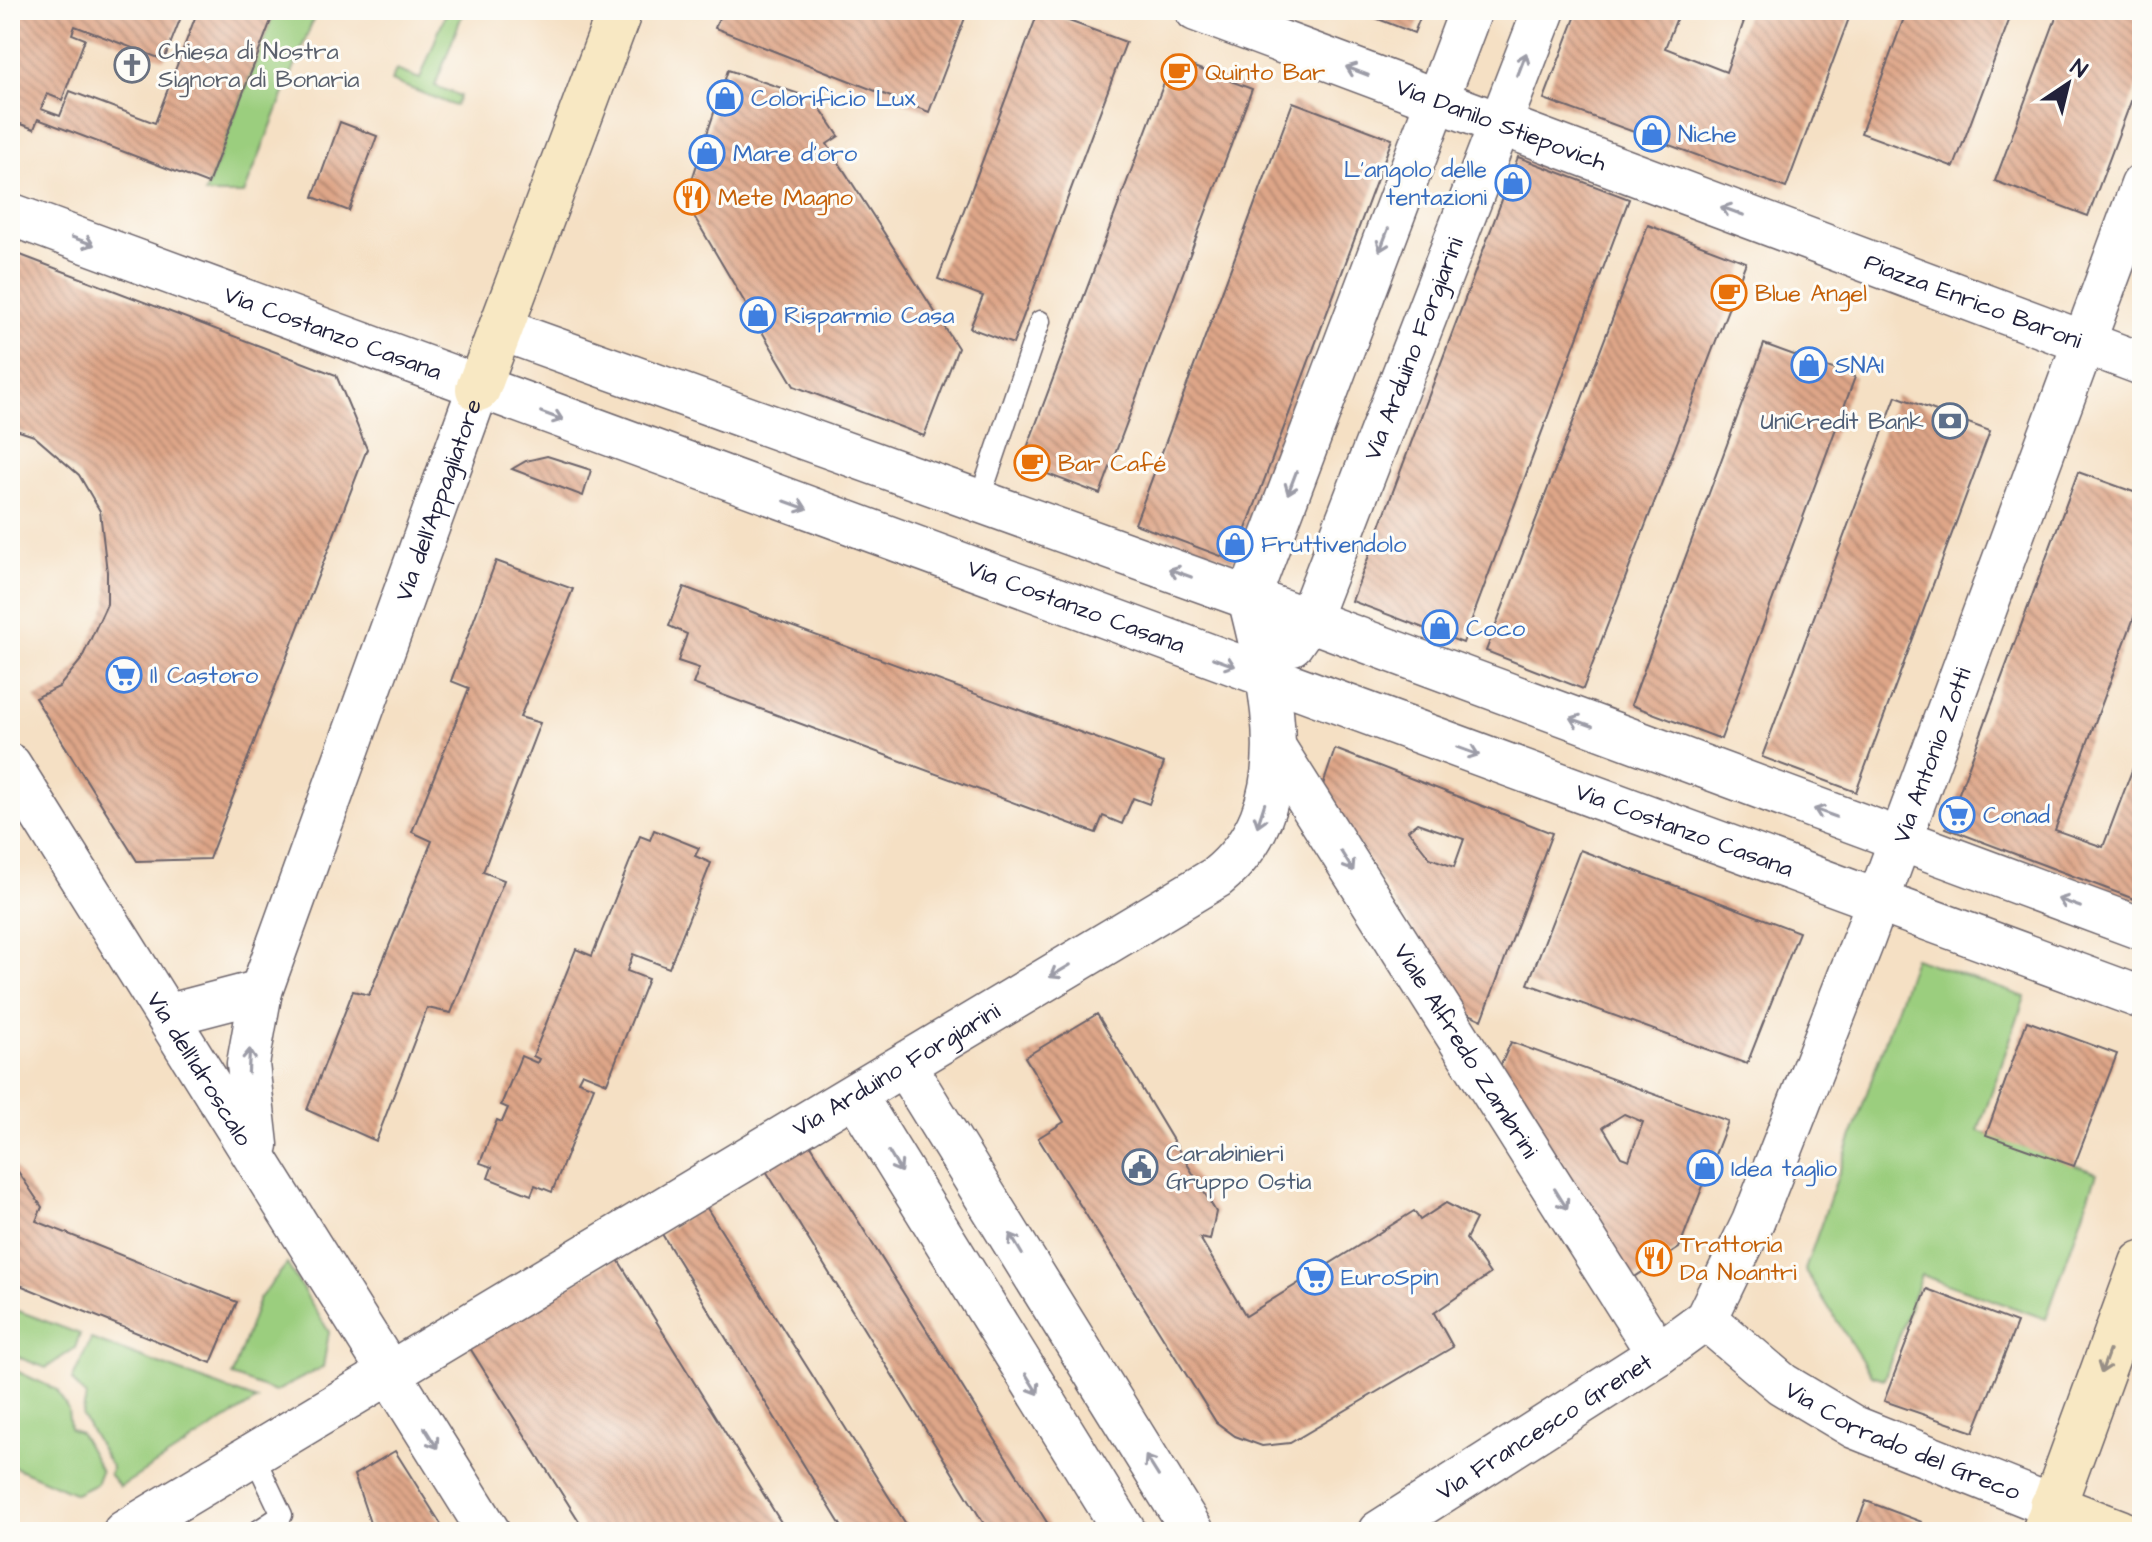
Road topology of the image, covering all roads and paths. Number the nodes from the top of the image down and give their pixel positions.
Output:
1 (620, 10) edge
2 (1196, 10) edge
3 (1471, 10) edge
4 (1544, 10) edge
5 (1436, 101) junction
6 (1499, 125) junction
7 (2142, 185) edge
8 (10, 214) edge
9 (1805, 237) joint
10 (1040, 321) dead end
11 (500, 329) junction
12 (2084, 342) junction
13 (2142, 364) edge
14 (478, 389) junction
15 (979, 501) junction
16 (1249, 598) junction
17 (1308, 621) junction
18 (1269, 678) junction
19 (1275, 748) junction
20 (10, 765) edge
21 (1900, 841) junction
22 (1878, 898) junction
23 (2142, 929) edge
24 (261, 991) junction
25 (2142, 998) edge
26 (169, 1015) junction
27 (904, 1065) junction
28 (855, 1095) junction
29 (262, 1166) junction
30 (970, 1170) junction
31 (920, 1202) junction
32 (2142, 1263) edge
33 (1045, 1292) junction
34 (1706, 1319) junction
35 (993, 1322) junction
36 (1658, 1354) junction
37 (389, 1372) junction
38 (253, 1454) junction
39 (2048, 1519) edge
40 (287, 1523) edge
41 (124, 1532) edge
42 (256, 1532) edge
43 (489, 1532) edge
44 (1125, 1532) edge
45 (1193, 1532) edge
46 (1379, 1532) edge
47 (2120, 1532) edge

1 - 11 street, Via dell'Appagliatore
5 -> 2 street, Via Danilo Stiepovich
3 - 5 street
6 -> 4 street, Via Arduino Forgiarini
5 - 6 street, Via Danilo Stiepovich
5 -> 16 street
9 -> 6 street, Via Danilo Stiepovich
6 - 17 street, Via Arduino Forgiarini
7 - 12 street, Via Antonio Zotti
8 -> 14 street, Via Costanzo Casana
9 - 12 street, Piazza Enrico Baroni
10 - 15 lane
11 - 14 street, Via dell'Appagliatore
11 - 15 street
12 - 13 street, Piazza Enrico Baroni
12 - 21 street, Via Antonio Zotti
14 -> 18 street, Via Costanzo Casana
14 - 24 street, Via dell'Appagliatore
16 -> 15 street
16 - 17 street
16 - 18 street, Via Arduino Forgiarini
17 - 18 street, Via Arduino Forgiarini
21 -> 17 street
18 - 19 street, Via Arduino Forgiarini
18 -> 22 street, Via Costanzo Casana
19 -> 27 street, Via Arduino Forgiarini
19 -> 36 street, Viale Alfredo Zambrini
20 - 26 street, Via dell'Idroscalo
21 - 22 street, Via Antonio Zotti
23 -> 21 street
22 - 25 street, Via Costanzo Casana
22 - 34 street, Via Antonio Zotti
24 - 26 street
29 -> 24 street, Via dell'Appagliatore
26 - 29 street, Via dell'Idroscalo
27 - 28 street, Via Arduino Forgiarini
27 - 30 street
28 -> 31 street
28 - 37 street, Via Arduino Forgiarini
29 - 37 street, Via dell'Idroscalo
30 - 31 street
33 -> 30 street
31 - 35 street
32 -> 39 street
33 - 35 street
45 -> 33 street
34 - 36 street, Via Francesco Grenet
34 - 39 street, Via Corrado del Greco
35 -> 44 street
36 - 46 street, Via Francesco Grenet
37 - 38 street, Via Arduino Forgiarini
37 -> 43 street, Via dell'Idroscalo
38 - 40 lane
38 - 41 street, Via Arduino Forgiarini
39 - 47 street, Via Corrado del Greco
40 - 42 lane

